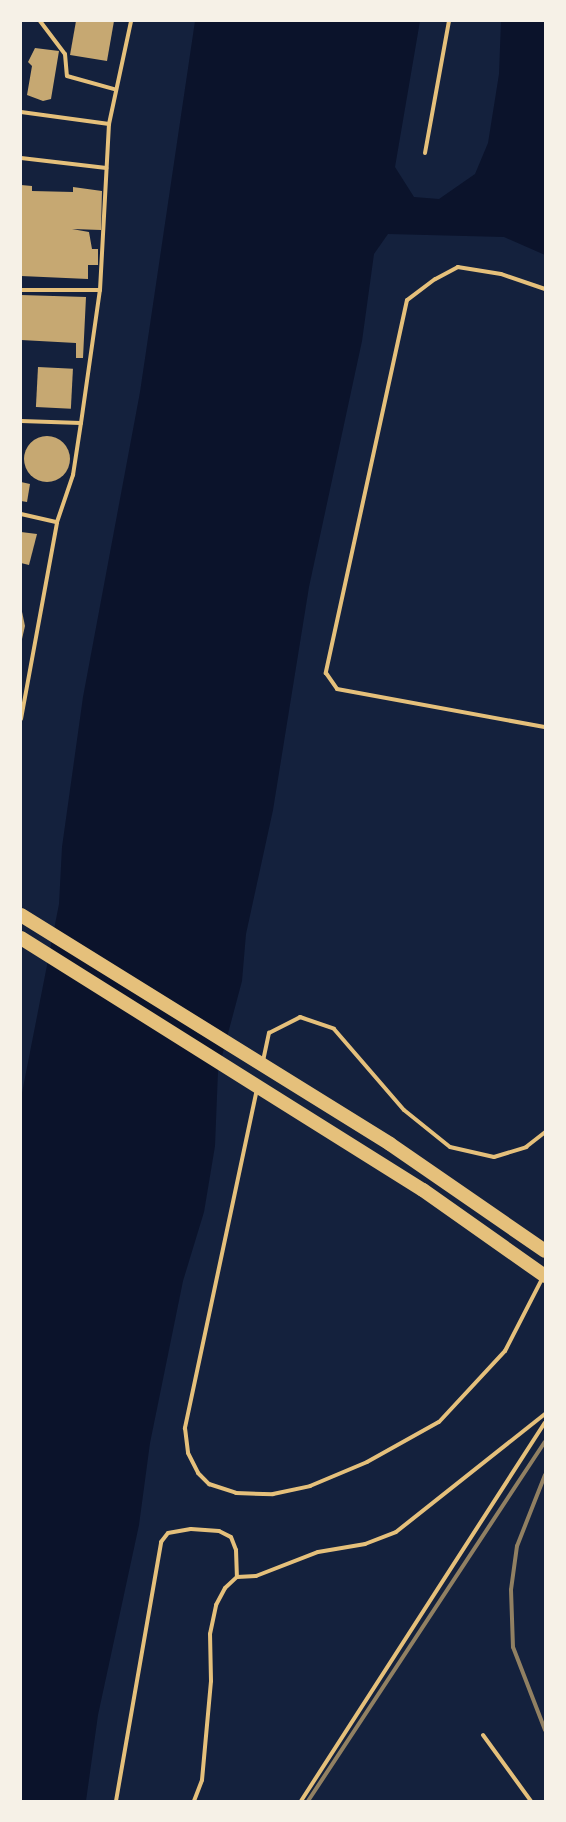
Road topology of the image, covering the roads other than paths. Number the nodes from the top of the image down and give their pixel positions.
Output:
1 (40, 21) edge
2 (131, 21) edge
3 (449, 21) edge
4 (114, 89) junction
5 (21, 112) edge
6 (109, 124) junction
7 (424, 153) dead end
8 (21, 158) edge
9 (106, 168) junction
10 (545, 289) edge
11 (21, 290) edge
12 (100, 290) junction
13 (21, 421) edge
14 (81, 423) junction
15 (21, 514) edge
16 (57, 522) junction
17 (21, 719) edge
18 (545, 727) edge
19 (21, 915) edge
20 (21, 938) edge
21 (545, 1132) edge
22 (545, 1251) edge
23 (545, 1274) edge
24 (545, 1414) edge
25 (545, 1423) edge
26 (237, 1577) junction
27 (483, 1735) dead end
28 (116, 1801) edge
29 (194, 1801) edge
30 (301, 1801) edge
31 (531, 1801) edge

1 - 4 lane
2 - 4 lane
3 - 7 lane
4 - 6 lane
5 - 6 lane
6 - 9 lane
8 - 9 lane
9 - 12 lane
10 - 18 lane
11 - 12 lane
12 - 14 lane
13 - 14 lane
14 - 16 lane
15 - 16 lane
16 - 17 lane
19 - 22 highway
20 - 23 highway
21 - 23 lane
24 - 26 lane
25 - 30 lane
26 - 28 lane
26 - 29 lane
27 - 31 lane

